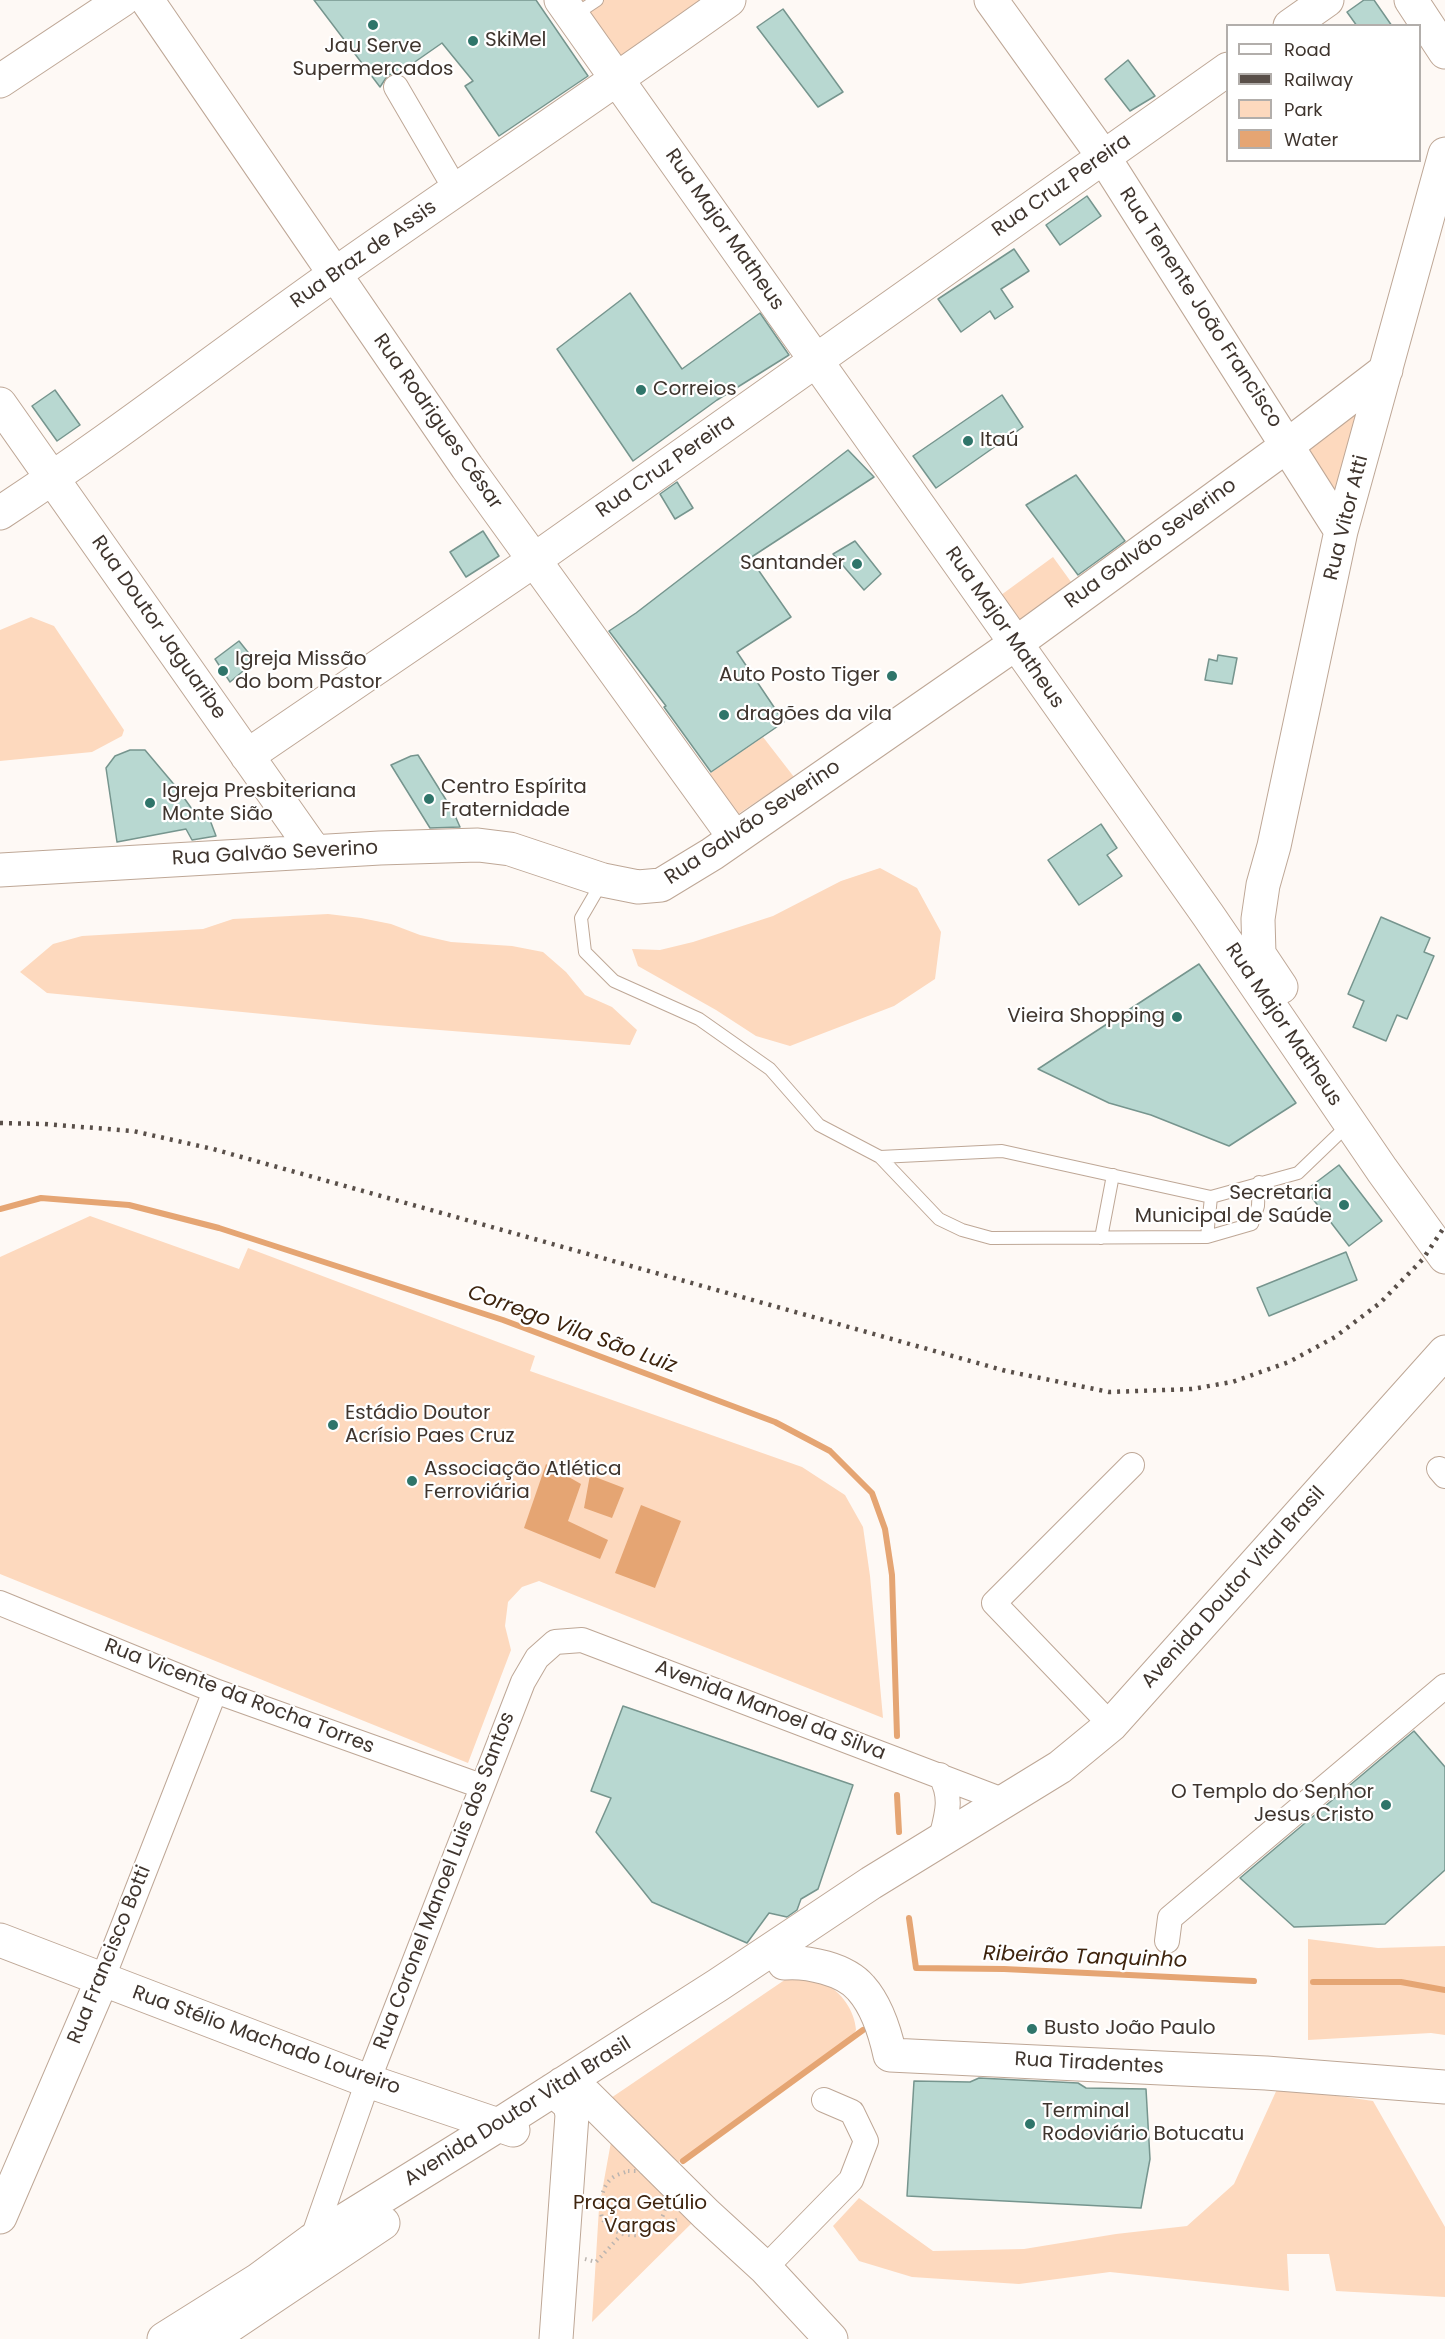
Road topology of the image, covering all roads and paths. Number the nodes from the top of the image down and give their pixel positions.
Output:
1 (122, 0) edge
2 (147, 0) edge
3 (729, 0) edge
4 (991, 0) edge
5 (1327, 0) edge
6 (1412, 0) edge
7 (577, 6) edge
8 (1293, 24) edge
9 (1445, 52) edge
10 (1226, 70) edge
11 (618, 80) junction
12 (0, 81) edge
13 (396, 87) dead end
14 (1445, 154) edge
15 (1103, 156) junction
16 (456, 190) junction
17 (335, 274) junction
18 (815, 362) junction
19 (1386, 370) junction
20 (0, 404) edge
21 (1288, 445) junction
22 (53, 478) junction
23 (0, 513) edge
24 (1341, 531) junction
25 (533, 560) junction
26 (1015, 644) junction
27 (248, 756) junction
28 (735, 838) junction
29 (315, 852) junction
30 (0, 870) edge
31 (603, 880) junction
32 (1263, 885) junction
33 (1208, 915) junction
34 (1350, 1123) junction
35 (880, 1157) junction
36 (1113, 1175) junction
37 (1259, 1182) junction
38 (1211, 1197) junction
39 (1445, 1224) edge
40 (1207, 1237) junction
41 (1101, 1238) junction
42 (1445, 1257) edge
43 (1445, 1352) edge
44 (1132, 1465) dead end
45 (0, 1603) edge
46 (537, 1658) joint
47 (1445, 1686) edge
48 (215, 1691) junction
49 (1111, 1725) junction
50 (940, 1775) junction
51 (481, 1786) junction
52 (1005, 1801) junction
53 (941, 1846) junction
54 (0, 1940) edge
55 (1167, 1941) dead end
56 (784, 1963) junction
57 (102, 1980) junction
58 (368, 2081) junction
59 (1445, 2087) edge
60 (568, 2093) junction
61 (824, 2100) dead end
62 (512, 2129) junction
63 (632, 2140) junction
64 (568, 2168) junction
65 (6, 2185) edge
66 (0, 2217) edge
67 (621, 2235) junction
68 (311, 2241) junction
69 (562, 2254) junction
70 (765, 2268) junction
71 (300, 2277) junction
72 (238, 2327) edge
73 (166, 2338) edge
74 (210, 2339) edge
75 (556, 2339) edge
76 (831, 2339) edge

1 - 12 main road
2 - 17 main road, Rua Rodrigues César
3 - 11 main road, Rua Braz de Assis
4 - 15 main road, Rua Tenente João Francisco
5 - 8 main road
6 - 9 main road
7 - 11 main road, Rua Major Matheus
10 - 15 main road, Rua Cruz Pereira
11 - 16 main road, Rua Braz de Assis
11 - 18 main road, Rua Major Matheus
13 - 16 street
14 - 19 main road, Rua Vitor Atti
15 - 18 main road, Rua Cruz Pereira
15 - 21 main road, Rua Tenente João Francisco
16 - 17 main road, Rua Braz de Assis
17 - 22 main road, Rua Braz de Assis
17 - 25 main road, Rua Rodrigues César
18 - 25 main road, Rua Cruz Pereira
18 - 26 main road, Rua Major Matheus
19 - 21 main road, Rua Galvão Severino
19 - 24 main road, Rua Vitor Atti
20 - 22 main road, Rua Doutor Jaguaribe
21 - 24 main road, Rua Tenente João Francisco
21 - 26 main road, Rua Galvão Severino
22 - 23 main road, Rua Braz de Assis
22 - 27 main road, Rua Doutor Jaguaribe
24 - 32 main road, Rua Vitor Atti
25 - 27 main road, Rua Cruz Pereira
25 - 28 main road, Rua Rodrigues César
26 - 28 main road, Rua Galvão Severino
26 - 33 main road, Rua Major Matheus
27 - 29 main road, Rua Doutor Jaguaribe
28 - 31 main road, Rua Galvão Severino
29 - 30 main road, Rua Galvão Severino
29 - 31 main road, Rua Galvão Severino
31 - 35 lane
32 - 33 main road
32 - 39 main road, Rua Major Matheus
33 - 34 main road, Rua Major Matheus
34 - 37 lane
34 - 42 main road, Rua Major Matheus
35 - 36 lane
35 - 41 lane
36 - 38 lane
36 - 41 lane
37 - 38 lane
37 - 40 lane
38 - 40 lane
40 - 41 lane
43 - 49 main road, Avenida Doutor Vital Brasil
44 - 49 street
45 - 48 street, Rua Vicente da Rocha Torres
46 - 50 street, Avenida Manoel da Silva
46 - 51 street, Rua Coronel Manoel Luis dos Santos
47 - 55 street
48 - 51 street, Rua Vicente da Rocha Torres
48 - 57 street, Rua Francisco Botti
49 - 52 main road, Avenida Doutor Vital Brasil
50 - 52 street, Avenida Manoel da Silva
50 - 53 street
51 - 58 street, Rua Coronel Manoel Luis dos Santos
52 - 53 main road, Avenida Doutor Vital Brasil
53 - 56 main road, Avenida Doutor Vital Brasil
53 - 60 main road, Avenida Doutor Vital Brasil
54 - 57 main road, Rua Stélio Machado Loureiro
56 - 59 main road, Rua Tiradentes
56 - 60 main road, Avenida Doutor Vital Brasil
57 - 58 main road, Rua Stélio Machado Loureiro
57 - 65 main road, Rua Francisco Botti
58 - 62 main road, Rua Stélio Machado Loureiro
58 - 68 street, Rua Coronel Manoel Luis dos Santos
60 - 62 main road, Avenida Doutor Vital Brasil
60 - 63 main road
60 - 64 main road
61 - 70 street
62 - 68 main road, Avenida Doutor Vital Brasil
62 - 71 main road, Avenida Doutor Vital Brasil
63 - 64 main road
63 - 70 main road
64 - 69 main road
65 - 66 main road, Rua Francisco Botti
67 - 67 path
67 - 69 path
68 - 71 street, Rua Coronel Manoel Luis dos Santos
68 - 73 main road, Avenida Doutor Vital Brasil
69 - 75 main road
70 - 76 main road
71 - 72 main road, Avenida Doutor Vital Brasil
72 - 74 main road, Avenida Doutor Vital Brasil

